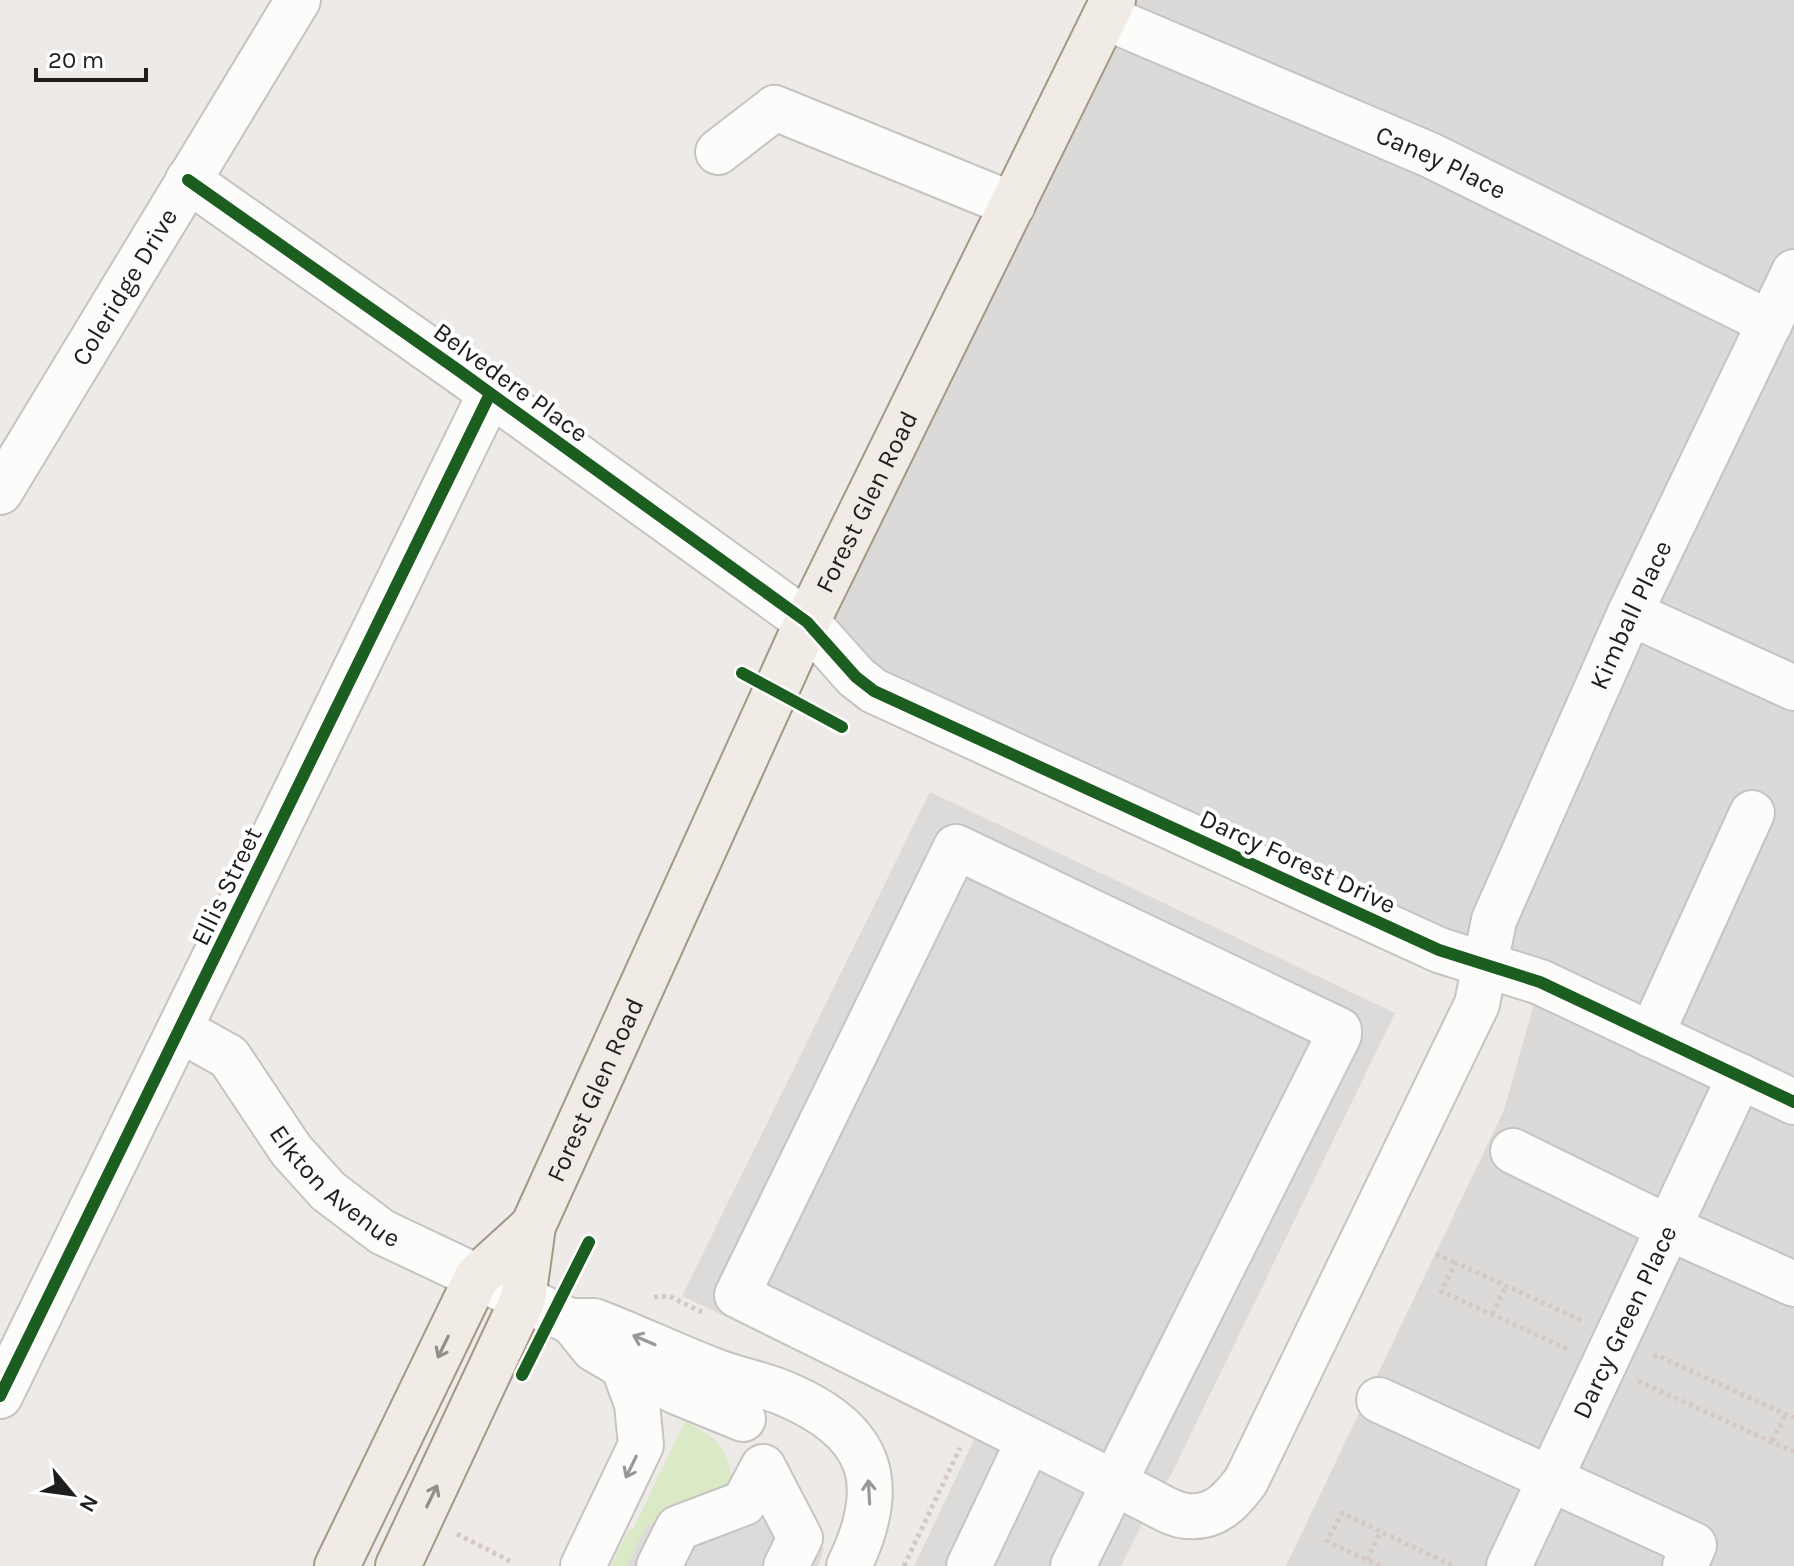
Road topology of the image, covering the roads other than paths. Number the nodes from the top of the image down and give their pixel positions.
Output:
1 (298, 0) edge
2 (1109, 8) edge
3 (718, 152) dead end
4 (188, 180) junction
5 (1013, 205) junction
6 (1794, 272) edge
7 (1770, 323) junction
8 (490, 394) junction
9 (0, 492) edge
10 (1630, 613) junction
11 (807, 622) junction
12 (1794, 688) edge
13 (1752, 813) dead end
14 (1485, 965) junction
15 (181, 1030) junction
16 (1651, 1035) junction
17 (1740, 1076) junction
18 (1794, 1102) edge
19 (1513, 1151) dead end
20 (533, 1226) junction
21 (1669, 1228) junction
22 (477, 1277) junction
23 (1794, 1284) edge
24 (523, 1299) junction
25 (572, 1322) junction
26 (623, 1366) junction
27 (713, 1370) junction
28 (0, 1396) edge
29 (1379, 1400) dead end
30 (743, 1419) junction
31 (1029, 1440) junction
32 (763, 1467) junction
33 (1551, 1478) junction
34 (1114, 1483) junction
35 (337, 1566) edge
36 (398, 1566) edge
37 (583, 1566) edge
38 (659, 1566) edge
39 (786, 1566) edge
40 (849, 1566) edge
41 (969, 1566) edge
42 (1073, 1566) edge
43 (1509, 1566) edge
44 (1685, 1566) edge

1 - 4 street, Coleridge Drive
2 - 5 main road, Forest Glen Road
2 - 7 street, Caney Place
3 - 5 street
4 - 8 street, Belvedere Place
4 - 9 street, Coleridge Drive
5 - 11 main road, Forest Glen Road
6 - 7 street, Kimball Place
7 - 10 street, Kimball Place
8 - 11 street, Belvedere Place
8 - 15 street, Ellis Street
10 - 12 street
10 - 14 street, Kimball Place
11 - 14 street, Darcy Forest Drive
11 - 20 main road, Forest Glen Road
13 - 16 street
14 - 16 street, Darcy Forest Drive
14 - 34 street, Kimball Place
15 - 22 street, Elkton Avenue
15 - 28 street, Ellis Street
16 - 17 street, Darcy Forest Drive
17 - 18 street, Darcy Forest Drive
17 - 21 street, Darcy Green Place
19 - 21 street
20 - 22 main road, Forest Glen Road
20 - 24 main road, Forest Glen Road
21 - 23 street
21 - 33 street, Darcy Green Place
22 - 24 street, Elkton Avenue
22 -> 35 main road, Forest Glen Road
24 - 25 street, Elkton Avenue
36 -> 24 main road, Forest Glen Road
25 - 26 street
27 -> 25 street
26 - 30 street
26 -> 37 street
27 - 30 street
40 -> 27 street
29 - 33 street
30 - 32 street
31 - 34 street, Kimball Place
31 - 34 street, Kimball Place
31 - 41 street
32 - 38 street
32 - 39 street
33 - 43 street, Darcy Green Place
33 - 44 street
34 - 42 street

